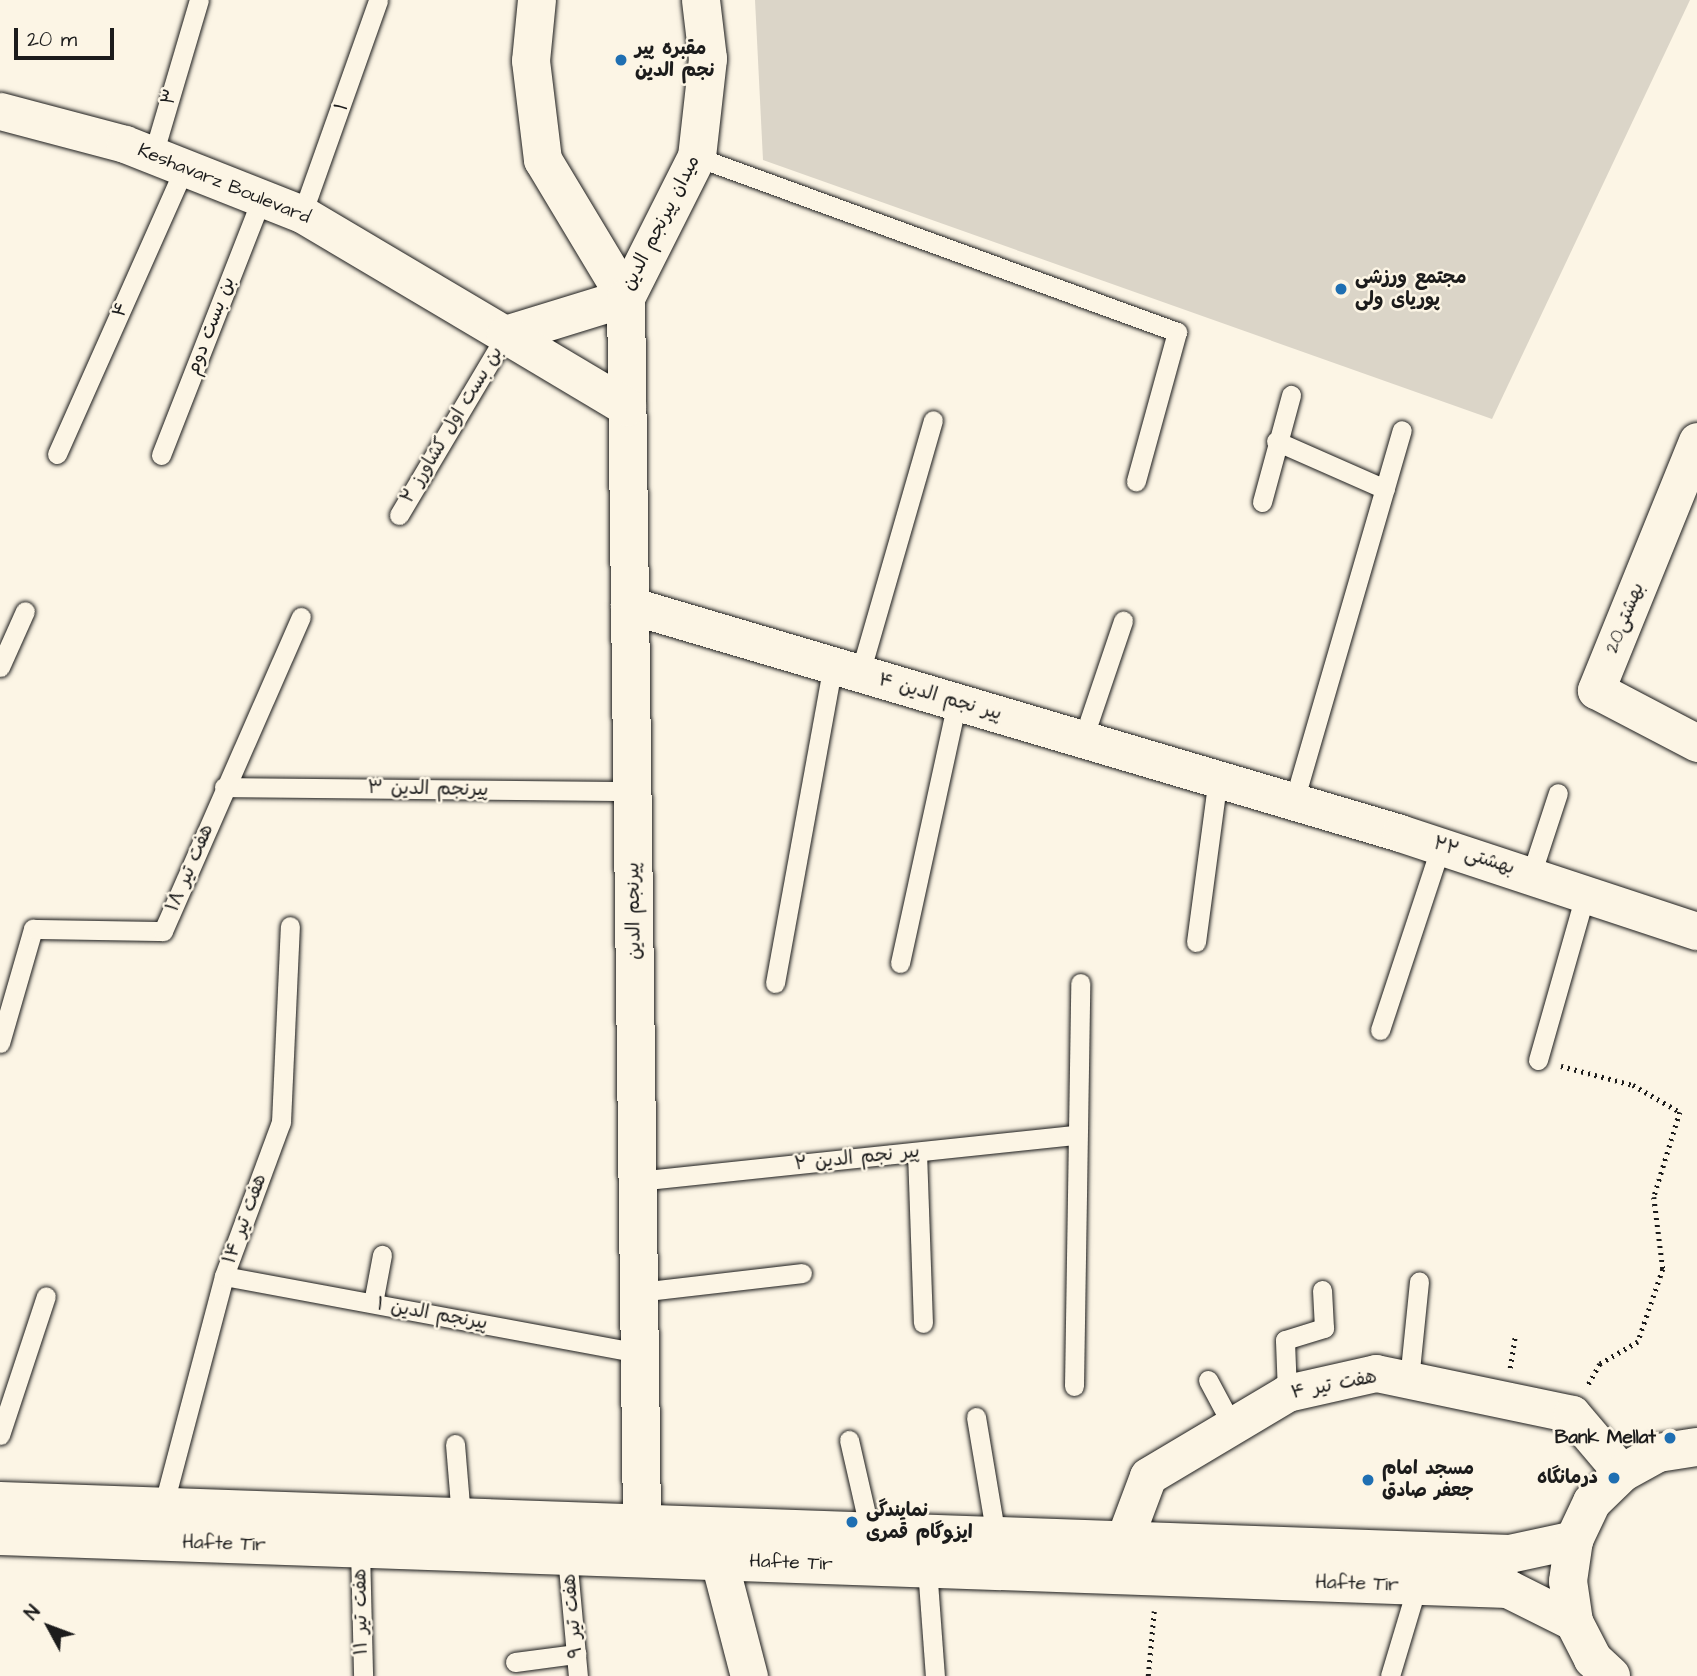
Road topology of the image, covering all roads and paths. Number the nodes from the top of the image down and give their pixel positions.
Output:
1 (199, 0) edge
2 (378, 0) edge
3 (537, 0) edge
4 (701, 0) edge
5 (0, 111) edge
6 (697, 157) junction
7 (169, 161) junction
8 (262, 198) junction
9 (302, 214) junction
10 (626, 298) junction
11 (506, 335) junction
12 (1291, 395) dead end
13 (627, 407) junction
14 (933, 420) dead end
15 (1402, 430) dead end
16 (1276, 441) junction
17 (1697, 441) edge
18 (57, 454) dead end
19 (161, 455) dead end
20 (1136, 481) dead end
21 (1385, 489) junction
22 (1262, 502) dead end
23 (399, 515) dead end
24 (629, 605) junction
25 (25, 611) dead end
26 (301, 617) dead end
27 (1123, 621) dead end
28 (0, 667) edge
29 (847, 669) junction
30 (957, 702) junction
31 (1083, 738) junction
32 (1697, 743) edge
33 (1234, 783) junction
34 (224, 787) junction
35 (632, 791) junction
36 (1558, 793) dead end
37 (1294, 801) junction
38 (1441, 846) junction
39 (1531, 875) junction
40 (1586, 892) junction
41 (290, 926) dead end
42 (1697, 931) edge
43 (1196, 942) dead end
44 (900, 963) dead end
45 (775, 983) dead end
46 (1080, 983) dead end
47 (1380, 1030) dead end
48 (0, 1043) edge
49 (1538, 1060) joint
50 (1077, 1135) junction
51 (918, 1152) junction
52 (637, 1181) junction
53 (382, 1255) dead end
54 (802, 1273) dead end
55 (224, 1276) junction
56 (1419, 1282) dead end
57 (1322, 1290) dead end
58 (639, 1292) junction
59 (46, 1296) dead end
60 (373, 1303) junction
61 (922, 1323) dead end
62 (640, 1353) junction
63 (1209, 1380) dead end
64 (1409, 1380) junction
65 (1074, 1386) dead end
66 (1287, 1393) junction
67 (1572, 1414) junction
68 (976, 1417) dead end
69 (1232, 1425) junction
70 (0, 1435) edge
71 (849, 1440) dead end
72 (455, 1444) dead end
73 (1697, 1447) edge
74 (1622, 1473) junction
75 (0, 1501) edge
76 (163, 1507) junction
77 (461, 1517) junction
78 (870, 1532) junction
79 (0, 1536) edge
80 (996, 1536) junction
81 (1574, 1540) junction
82 (642, 1541) junction
83 (1124, 1541) junction
84 (360, 1549) junction
85 (567, 1556) junction
86 (719, 1561) junction
87 (927, 1568) junction
88 (1157, 1576) junction
89 (1417, 1586) junction
90 (1574, 1622) junction
91 (576, 1654) junction
92 (515, 1662) dead end
93 (362, 1676) edge
94 (579, 1676) edge
95 (748, 1676) edge
96 (934, 1676) edge
97 (1148, 1676) edge
98 (1390, 1676) edge
99 (1611, 1676) edge

1 - 7 lane, ۳
2 - 9 lane, ۱
3 - 10 main road, میدان پیرنجم الدین
4 - 6 main road, میدان پیرنجم الدین
5 - 7 street, Keshavarz Boulevard
6 - 10 main road, میدان پیرنجم الدین
6 - 20 lane
7 - 8 street, Keshavarz Boulevard
7 - 18 lane, ۴
8 - 9 street, Keshavarz Boulevard
8 - 19 lane, بن بست دوم
9 - 11 street, Keshavarz Boulevard
10 - 11 main road
10 - 13 main road, پیرنجم الدین
11 - 13 main road
11 - 23 lane, بن بست اول کشاورز ۲
12 - 16 lane
13 - 24 main road, پیرنجم الدین
14 - 29 lane
15 - 21 lane
16 - 21 lane
16 - 22 lane
17 - 32 street, بهشتی20
21 - 37 lane
24 - 29 street, پیر نجم الدین ۴
24 - 35 main road, پیرنجم الدین
25 - 28 lane
26 - 34 lane, هفت تیر ۱۸
27 - 31 lane
29 - 30 street, پیر نجم الدین ۴
29 - 45 lane
30 - 31 street, پیر نجم الدین ۴
30 - 44 lane
31 - 33 street, پیر نجم الدین ۴
33 - 37 street, بهشتی ۲۲
33 - 43 lane
34 - 35 lane, پیرنجم الدین ۳
34 - 48 lane, هفت تیر ۱۸
35 - 52 main road, پیرنجم الدین
36 - 39 lane
37 - 38 street, بهشتی ۲۲
38 - 39 street, بهشتی ۲۲
38 - 47 lane
39 - 40 street, بهشتی ۲۲
40 - 42 street, بهشتی ۲۲
40 - 49 lane
41 - 55 lane, هفت تیر ۱۴
46 - 50 lane
49 - 67 path
50 - 51 lane, پیر نجم الدین ۲
50 - 65 lane
51 - 52 lane, پیر نجم الدین ۲
51 - 61 lane
52 - 58 main road, پیرنجم الدین
53 - 60 lane
54 - 58 lane
55 - 60 lane, پیرنجم الدین ۱
55 - 76 lane, هفت تیر ۱۴
56 - 64 lane
57 - 66 lane
58 - 62 main road, پیرنجم الدین
59 - 70 lane
60 - 62 lane, پیرنجم الدین ۱
62 - 82 main road, پیرنجم الدین
63 - 69 lane
64 - 66 street, هفت تیر ۴
64 - 67 street, هفت تیر ۴
66 - 69 street, هفت تیر ۴
67 - 74 street
68 - 80 lane
69 - 83 street, هفت تیر ۴
71 - 78 lane
72 - 77 lane
73 - 74 main road
74 - 81 main road
75 - 76 main road, Hafte Tir
76 - 77 main road, Hafte Tir
77 - 82 main road, Hafte Tir
78 - 80 main road, Hafte Tir
78 - 82 main road, Hafte Tir
79 - 84 main road, Hafte Tir
80 - 83 main road, Hafte Tir
81 - 83 main road, Hafte Tir
81 - 90 main road
82 - 85 main road, Hafte Tir
82 - 86 main road, Hafte Tir
84 - 85 main road, Hafte Tir
84 - 93 lane, هفت تیر ۱۱
85 - 91 lane, هفت تیر ۹
86 - 87 main road, Hafte Tir
86 - 95 street
87 - 88 main road, Hafte Tir
87 - 96 lane
88 - 89 main road, Hafte Tir
88 - 97 path
89 - 90 main road, Hafte Tir
89 - 98 lane
90 - 99 main road
91 - 92 lane
91 - 94 lane, هفت تیر ۹

